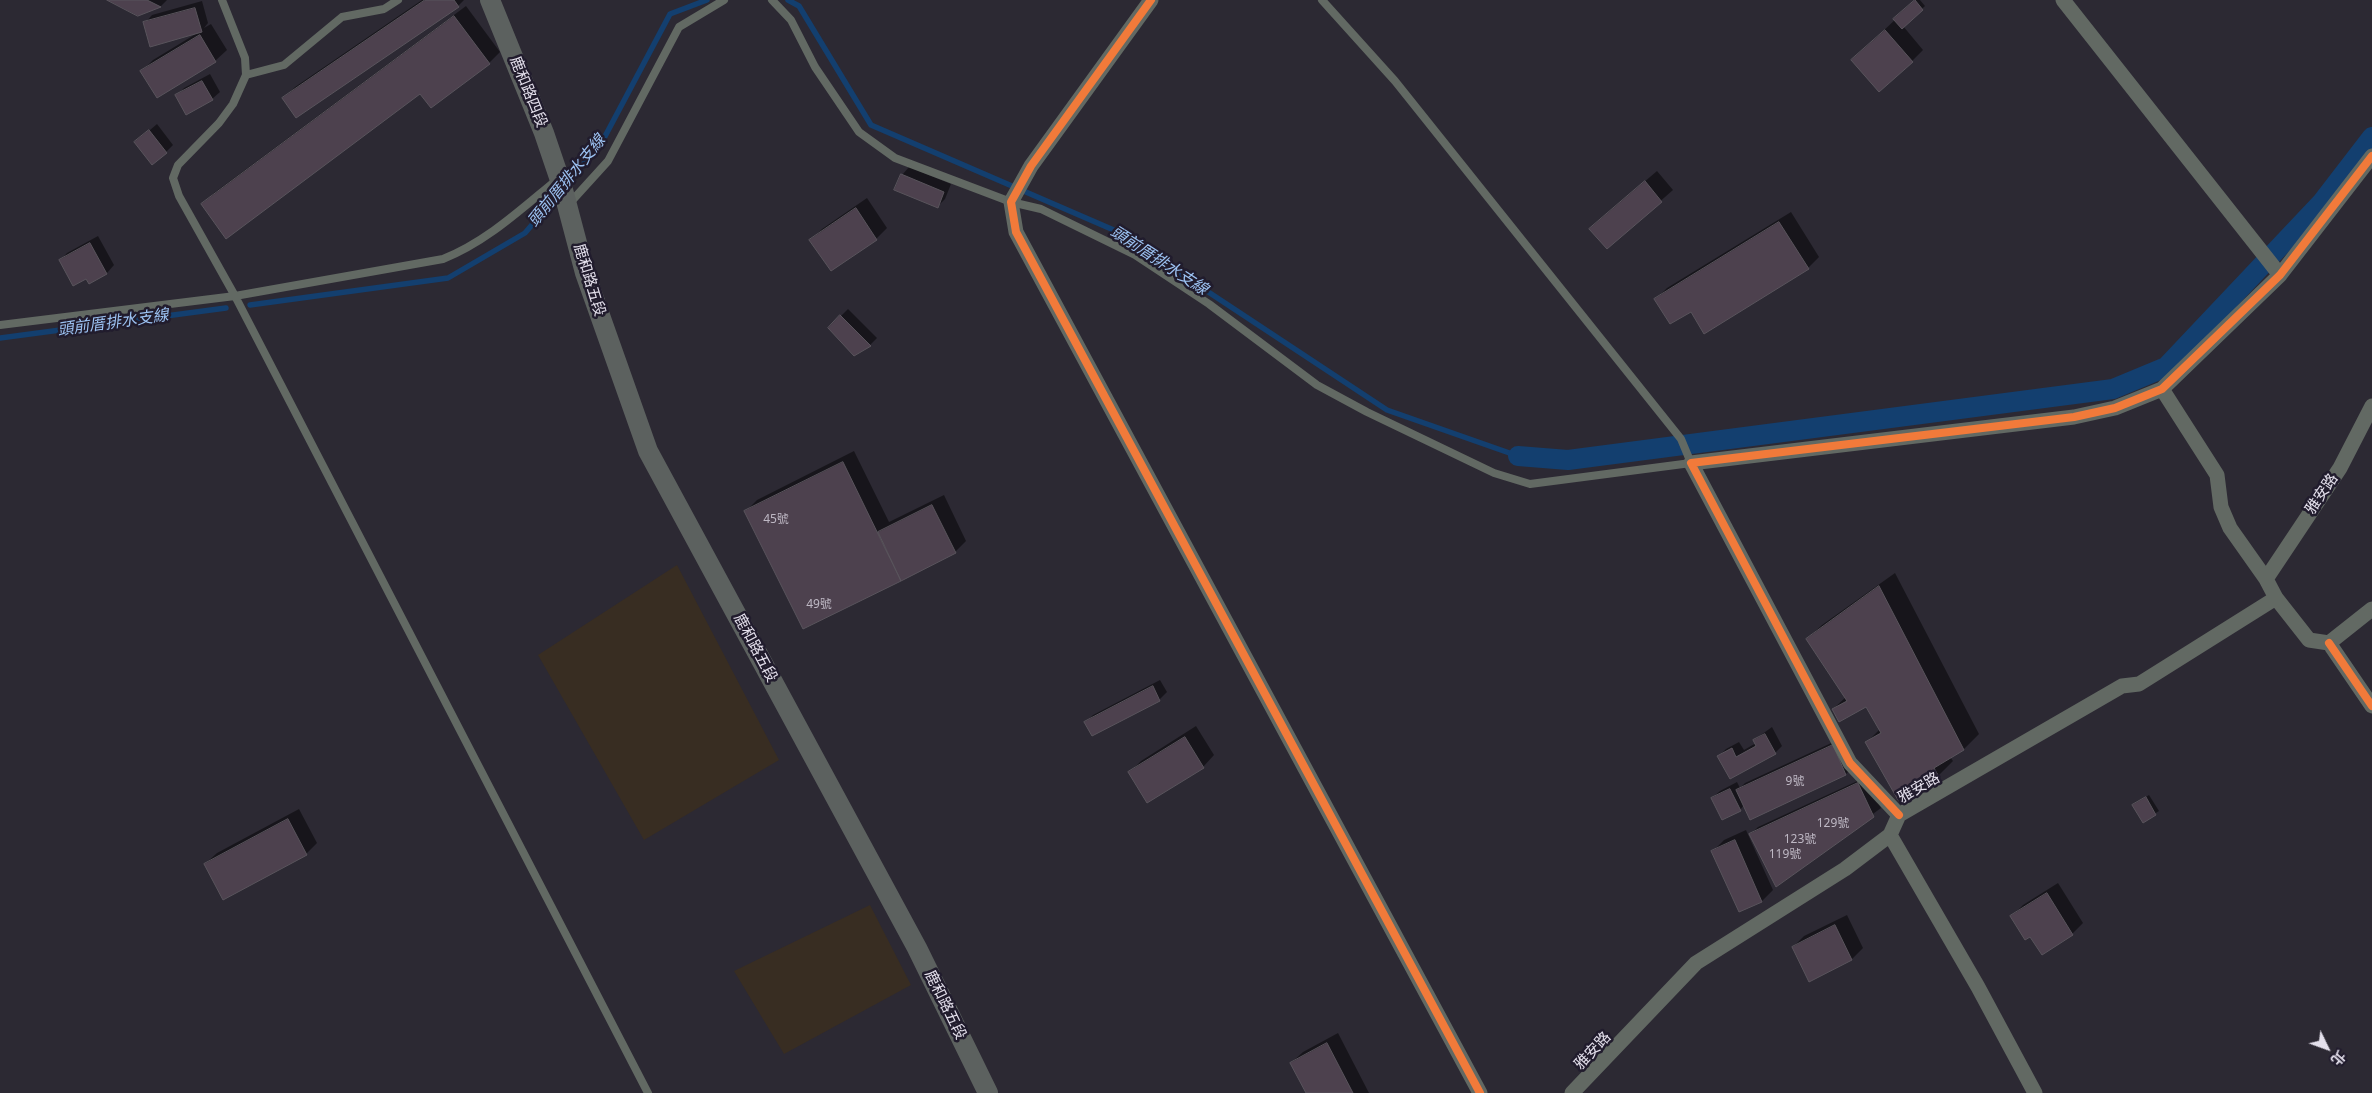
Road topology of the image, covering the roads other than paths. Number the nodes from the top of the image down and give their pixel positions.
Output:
1 (222, 0) edge
2 (398, 0) edge
3 (490, 0) edge
4 (724, 0) edge
5 (772, 0) edge
6 (1151, 0) edge
7 (1322, 0) edge
8 (2063, 0) edge
9 (246, 75) junction
10 (2372, 156) edge
11 (564, 193) junction
12 (1011, 202) junction
13 (2280, 275) junction
14 (235, 296) junction
15 (0, 325) edge
16 (2162, 389) junction
17 (2372, 406) edge
18 (1690, 463) junction
19 (2266, 579) junction
20 (2276, 598) junction
21 (2372, 609) edge
22 (2329, 643) junction
23 (2372, 706) edge
24 (1899, 815) junction
25 (1890, 835) junction
26 (648, 1093) edge
27 (988, 1093) edge
28 (1480, 1093) edge
29 (1572, 1093) edge
30 (2035, 1093) edge

1 - 9 lane
2 - 9 lane
3 - 11 main road, 鹿和路四段
4 - 11 lane
5 - 12 lane
6 - 12 street
7 - 18 lane
8 - 13 street
9 - 14 lane
10 - 13 street
11 - 14 lane
11 - 27 main road, 鹿和路五段
12 - 18 lane
12 - 28 street
13 - 16 street
14 - 15 lane
14 - 26 lane
16 - 18 street
16 - 19 street
17 - 19 street, 雅安路
18 - 24 street
19 - 20 street
20 - 22 street
20 - 24 street, 雅安路
21 - 22 street
22 - 23 street
24 - 25 street, 雅安路
25 - 29 street, 雅安路
25 - 30 street

